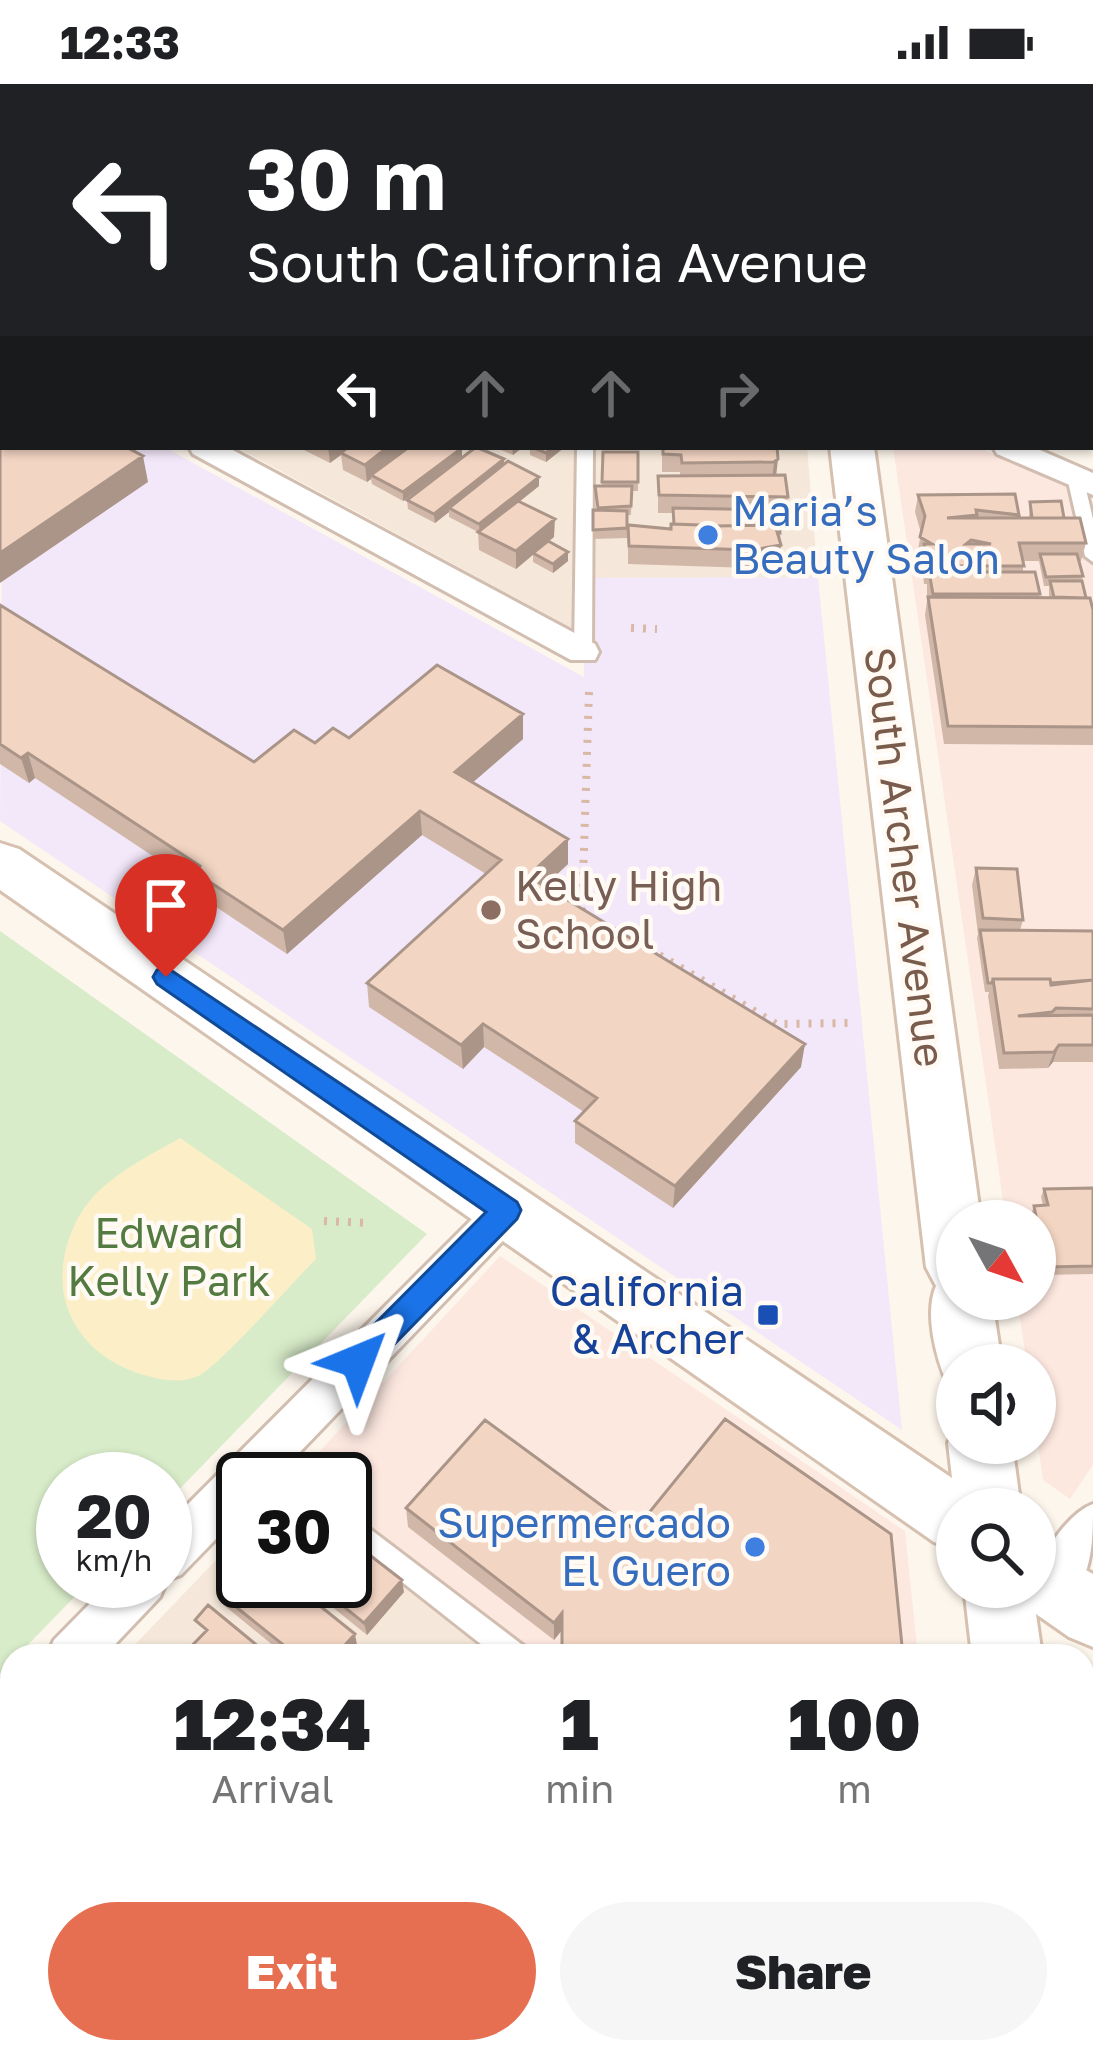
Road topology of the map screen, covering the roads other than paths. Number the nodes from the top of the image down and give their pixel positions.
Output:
1 (210, 450) edge
2 (585, 450) edge
3 (852, 450) edge
4 (1014, 450) edge
5 (1084, 481) edge
6 (1093, 556) edge
7 (583, 652) joint
8 (5, 873) edge
9 (948, 1200) edge
10 (506, 1210) junction
11 (290, 1452) edge
12 (936, 1506) edge
13 (216, 1517) edge
14 (1093, 1525) edge
15 (192, 1537) edge
16 (372, 1543) edge
17 (1056, 1576) edge
18 (118, 1608) edge
19 (1035, 1608) edge
20 (83, 1644) edge
21 (501, 1644) edge
22 (1014, 1644) edge

1 - 7 street
2 - 7 lane
3 - 9 main road, South Archer Avenue
4 - 5 street
5 - 6 lane
8 - 10 main road
10 - 11 street
10 - 12 main road
13 - 15 street
14 - 17 street
16 - 21 lane
18 - 20 street
19 - 22 main road

